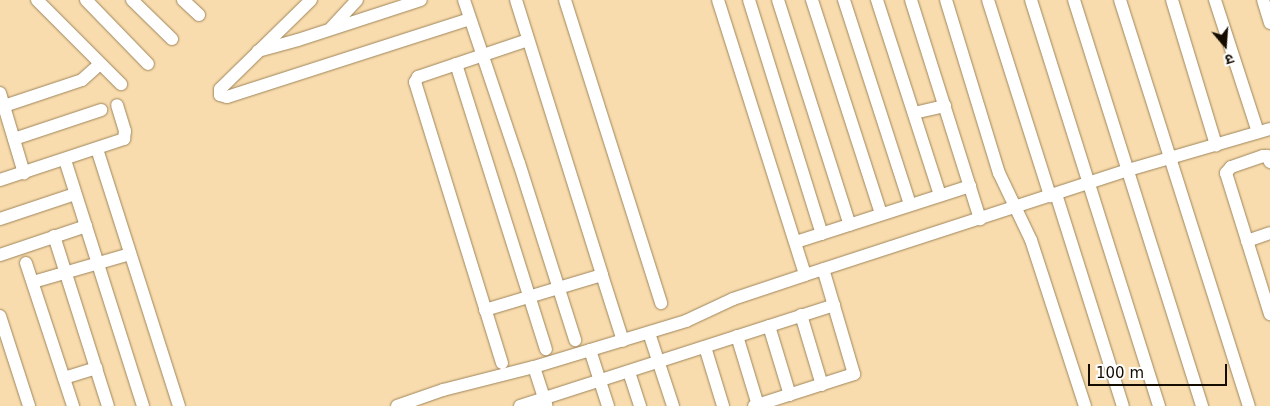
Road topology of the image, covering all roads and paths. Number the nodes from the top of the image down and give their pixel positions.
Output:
1 (37, 0) edge
2 (86, 0) edge
3 (132, 0) edge
4 (311, 0) edge
5 (357, 0) edge
6 (464, 0) edge
7 (516, 0) edge
8 (565, 0) edge
9 (718, 0) edge
10 (749, 0) edge
11 (778, 0) edge
12 (812, 0) edge
13 (844, 0) edge
14 (877, 0) edge
15 (912, 0) edge
16 (946, 0) edge
17 (988, 0) edge
18 (1031, 0) edge
19 (1074, 0) edge
20 (1120, 0) edge
21 (1172, 0) edge
22 (1215, 0) edge
23 (1263, 0) edge
24 (417, 1) edge
25 (189, 2) edge
26 (199, 15) dead end
27 (470, 18) junction
28 (1270, 23) edge
29 (329, 30) junction
30 (172, 39) dead end
31 (528, 40) junction
32 (258, 51) junction
33 (484, 55) junction
34 (100, 64) junction
35 (148, 64) dead end
36 (456, 64) junction
37 (121, 84) dead end
38 (0, 93) edge
39 (117, 105) dead end
40 (4, 106) junction
41 (945, 106) junction
42 (101, 110) dead end
43 (914, 114) junction
44 (1264, 130) edge
45 (14, 139) junction
46 (1216, 145) junction
47 (96, 149) junction
48 (1170, 158) junction
49 (65, 160) junction
50 (1270, 162) edge
51 (1128, 170) junction
52 (24, 173) junction
53 (0, 180) edge
54 (1090, 182) junction
55 (970, 186) junction
56 (76, 194) junction
57 (940, 195) junction
58 (1053, 195) junction
59 (910, 204) junction
60 (1017, 207) junction
61 (881, 214) junction
62 (0, 219) edge
63 (980, 219) junction
64 (850, 225) junction
65 (86, 226) junction
66 (1270, 233) edge
67 (822, 234) junction
68 (54, 236) junction
69 (1247, 241) junction
70 (796, 242) junction
71 (130, 254) junction
72 (0, 255) edge
73 (26, 262) dead end
74 (98, 263) junction
75 (823, 269) junction
76 (66, 272) junction
77 (602, 275) junction
78 (805, 275) junction
79 (33, 282) junction
80 (558, 288) junction
81 (530, 297) junction
82 (661, 303) dead end
83 (834, 305) junction
84 (485, 310) junction
85 (1270, 314) edge
86 (801, 315) junction
87 (0, 316) edge
88 (769, 326) junction
89 (650, 332) junction
90 (737, 336) junction
91 (575, 340) dead end
92 (623, 340) junction
93 (705, 347) junction
94 (546, 349) dead end
95 (590, 350) junction
96 (659, 362) junction
97 (502, 363) dead end
98 (534, 367) junction
99 (96, 368) junction
100 (629, 372) junction
101 (64, 378) junction
102 (600, 381) junction
103 (822, 385) junction
104 (790, 395) junction
105 (545, 402) edge
106 (756, 405) edge
107 (29, 406) edge
108 (73, 406) edge
109 (108, 406) edge
110 (143, 406) edge
111 (179, 406) edge
112 (397, 406) edge
113 (520, 406) edge
114 (608, 406) edge
115 (640, 406) edge
116 (673, 406) edge
117 (723, 406) edge
118 (1084, 406) edge
119 (1123, 406) edge
120 (1158, 406) edge
121 (1202, 406) edge
122 (1249, 406) edge

1 - 34 street
2 - 35 street
3 - 30 street
4 - 32 street
5 - 29 street
6 - 27 street
7 - 31 street
8 - 82 street
9 - 70 street
10 - 67 street
11 - 64 street
12 - 61 street
13 - 59 street
14 - 43 street
15 - 41 street
16 - 60 street
17 - 58 street
18 - 54 street
19 - 51 street
20 - 48 street
21 - 46 street
22 - 44 street
23 - 28 street
24 - 29 street
25 - 26 street
27 - 32 street
27 - 33 street
29 - 32 street
31 - 33 street
31 - 77 street
33 - 36 street
33 - 80 street
34 - 37 street
34 - 40 street
36 - 81 street
36 - 84 street
38 - 40 street
39 - 47 street
40 - 45 street
41 - 43 street
41 - 55 street
42 - 45 street
43 - 57 street
44 - 46 street
45 - 52 street
46 - 48 street
47 - 49 street
47 - 71 street
48 - 51 street
48 - 122 street
49 - 52 street
49 - 56 street
50 - 69 street
51 - 54 street
51 - 121 street
52 - 53 street
54 - 58 street
54 - 120 street
55 - 57 street
55 - 63 street
56 - 62 street
56 - 65 street
57 - 59 street
58 - 60 street
58 - 119 street
59 - 61 street
60 - 63 street
60 - 118 street
61 - 64 street
63 - 75 street
64 - 67 street
65 - 68 street
65 - 74 street
66 - 69 street
67 - 70 street
68 - 72 street
68 - 76 street
69 - 85 street
70 - 78 street
71 - 74 street
71 - 111 street
73 - 79 street
74 - 76 street
74 - 110 street
75 - 78 street
75 - 83 street
76 - 79 street
76 - 99 street
77 - 80 street
77 - 92 street
78 - 89 street
79 - 101 street
80 - 81 street
80 - 91 street
81 - 84 street
81 - 94 street
83 - 86 street
83 - 103 street
84 - 97 street
86 - 88 street
86 - 103 street
87 - 107 street
88 - 90 street
88 - 104 street
89 - 92 street
89 - 96 street
90 - 93 street
90 - 106 street
92 - 95 street
93 - 96 street
93 - 117 street
95 - 98 street
95 - 102 street
96 - 100 street
96 - 116 street
98 - 105 street
98 - 112 street
99 - 101 street
99 - 109 street
100 - 102 street
100 - 115 street
101 - 108 street
102 - 105 street
102 - 114 street
103 - 104 street
104 - 106 street
105 - 113 street

